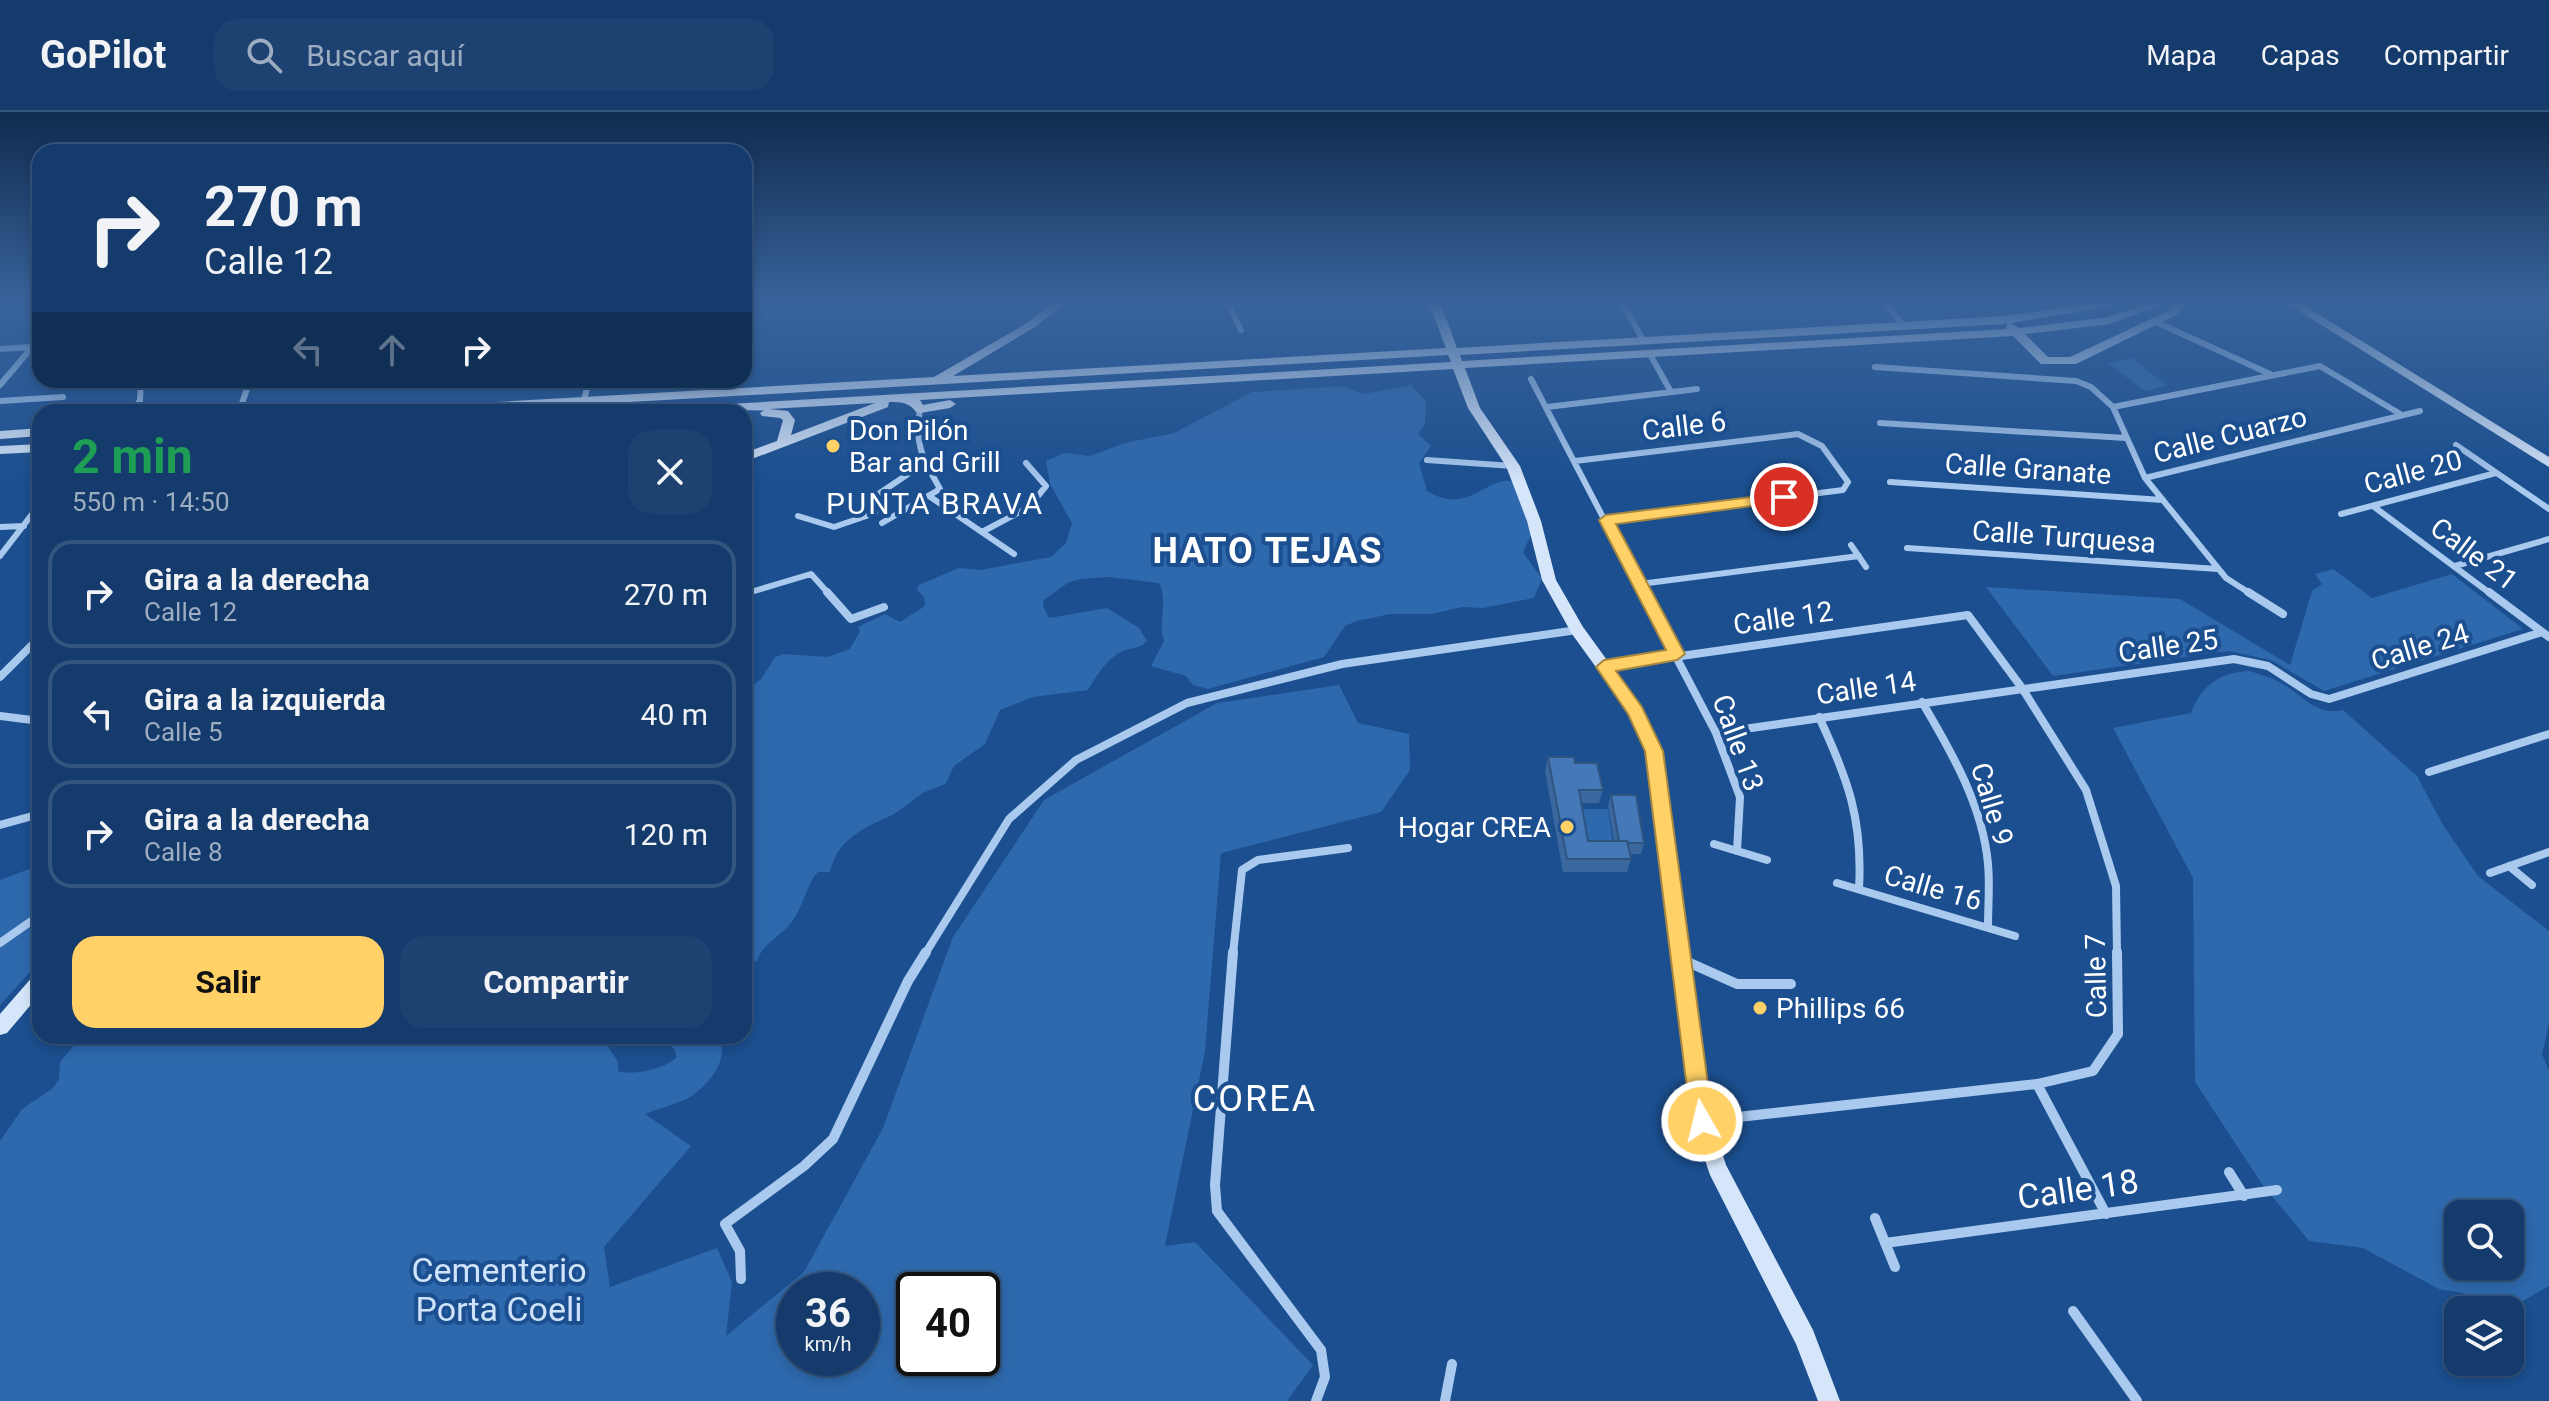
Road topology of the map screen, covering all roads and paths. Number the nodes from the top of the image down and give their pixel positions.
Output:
1 (18, 364) edge
2 (963, 364) edge
3 (983, 364) edge
4 (1320, 364) edge
5 (1398, 364) edge
6 (1458, 364) edge
7 (1656, 364) edge
8 (2248, 364) edge
9 (2390, 364) edge
10 (1875, 367) dead end
11 (1061, 374) junction
12 (2270, 374) junction
13 (1531, 379) dead end
14 (935, 381) junction
15 (1207, 381) junction
16 (0, 385) edge
17 (587, 388) edge
18 (1697, 389) dead end
19 (1671, 392) junction
20 (63, 397) dead end
21 (900, 398) junction
22 (584, 400) junction
23 (0, 401) edge
24 (520, 404) edge
25 (752, 407) edge
26 (1547, 407) junction
27 (2113, 407) junction
28 (920, 409) junction
29 (2420, 411) dead end
30 (752, 414) edge
31 (2402, 415) junction
32 (1880, 423) dead end
33 (32, 433) edge
34 (0, 435) edge
35 (2126, 438) junction
36 (783, 442) junction
37 (2456, 445) dead end
38 (32, 448) edge
39 (0, 450) edge
40 (752, 455) edge
41 (921, 455) junction
42 (1427, 460) dead end
43 (1575, 461) junction
44 (1026, 463) dead end
45 (2549, 463) edge
46 (1513, 466) junction
47 (2496, 473) junction
48 (2145, 478) junction
49 (1890, 482) dead end
50 (929, 496) junction
51 (2163, 500) junction
52 (2373, 506) junction
53 (2549, 509) edge
54 (2341, 514) dead end
55 (32, 515) edge
56 (798, 516) dead end
57 (1606, 520) junction
58 (882, 523) dead end
59 (24, 526) junction
60 (0, 527) edge
61 (982, 532) junction
62 (2549, 539) edge
63 (1851, 545) dead end
64 (1907, 548) dead end
65 (1014, 554) dead end
66 (0, 556) edge
67 (1859, 556) junction
68 (2455, 566) junction
69 (1866, 567) dead end
70 (2218, 569) junction
71 (1640, 584) junction
72 (752, 592) edge
73 (884, 607) dead end
74 (2283, 614) dead end
75 (1968, 615) joint
76 (1577, 630) junction
77 (2545, 635) edge
78 (32, 645) edge
79 (1677, 654) junction
80 (1604, 667) junction
81 (0, 677) edge
82 (2022, 688) junction
83 (2311, 694) joint
84 (1922, 702) junction
85 (0, 716) edge
86 (1819, 717) junction
87 (32, 720) edge
88 (1716, 733) junction
89 (2546, 738) edge
90 (2429, 772) dead end
91 (32, 816) edge
92 (0, 825) edge
93 (1714, 844) dead end
94 (1348, 848) dead end
95 (1737, 851) junction
96 (2549, 852) edge
97 (1767, 860) dead end
98 (2509, 866) junction
99 (2490, 873) dead end
100 (1837, 883) dead end
101 (2532, 885) dead end
102 (1859, 889) junction
103 (32, 921) edge
104 (1988, 927) junction
105 (2015, 936) dead end
106 (0, 943) edge
107 (1679, 958) junction
108 (1791, 984) dead end
109 (32, 990) edge
110 (0, 1027) edge
111 (2037, 1084) junction
112 (1702, 1121) junction
113 (2229, 1172) dead end
114 (2277, 1190) dead end
115 (2244, 1196) junction
116 (2106, 1214) junction
117 (1875, 1218) dead end
118 (1885, 1243) junction
119 (1895, 1267) dead end
120 (741, 1279) dead end
121 (2073, 1311) dead end
122 (1452, 1364) dead end
123 (1316, 1401) edge
124 (1445, 1401) edge
125 (1829, 1401) edge
126 (2137, 1401) edge

1 - 16 street
2 - 14 main road
3 - 11 main road
4 - 11 main road
5 - 15 main road
6 - 46 main road
7 - 19 street
8 - 12 street
9 - 45 main road
10 - 27 street
11 - 14 main road
12 - 27 street
12 - 31 street
13 - 26 street, Calle 13
14 - 21 main road
14 - 22 main road
15 - 21 main road
15 - 28 main road
17 - 22 street
18 - 19 street
19 - 26 street
20 - 23 street
21 - 25 main road
21 - 28 main road
21 - 36 main road
22 - 24 main road
26 - 43 street, Calle 13
27 - 35 street
28 - 41 street
29 - 31 street, Calle Cuarzo
30 - 36 main road
31 - 48 street, Calle Cuarzo
32 - 35 street
33 - 34 main road
35 - 48 street
36 - 40 main road
37 - 47 street
38 - 39 main road
41 - 50 street
41 - 56 street
42 - 46 street
43 - 57 street, Calle 13
43 - 57 street, Calle 6
44 - 61 street
46 - 76 main road
47 - 52 street, Calle 20
47 - 53 street
48 - 51 street
49 - 51 street, Calle Granate
50 - 58 street
50 - 61 street
51 - 70 street
52 - 54 street, Calle 20
52 - 68 street, Calle 21
55 - 59 street
57 - 71 street, Calle 13
59 - 60 street
59 - 66 street
61 - 65 street
62 - 68 street
63 - 67 street
64 - 70 street, Calle Turquesa
67 - 69 street
67 - 71 street
68 - 77 street, Calle 21
70 - 74 street
71 - 79 street, Calle 13
72 - 73 street
75 - 79 street, Calle 12
75 - 82 street, Calle 7
76 - 80 main road
76 - 120 street
77 - 83 street, Calle 24
78 - 81 street
79 - 80 street, Calle 12
79 - 88 street, Calle 13
80 - 107 main road
82 - 83 street, Calle 25
82 - 84 street, Calle 14
82 - 111 street, Calle 7
84 - 86 street, Calle 14
84 - 104 street, Calle 9
85 - 87 street
86 - 88 street, Calle 14
86 - 102 street
88 - 95 street, Calle 13
89 - 90 street
91 - 92 street
93 - 95 street
94 - 123 street
95 - 97 street
96 - 98 street
98 - 99 street
98 - 101 street
100 - 102 street, Calle 16
102 - 104 street, Calle 16
103 - 106 street
104 - 105 street, Calle 16
107 - 108 street
107 - 112 main road
109 - 110 main road
111 - 112 street, Calle 7
111 - 116 street
112 - 125 main road
113 - 115 street
114 - 115 street, Calle 18
115 - 116 street, Calle 18
116 - 118 street, Calle 18
117 - 118 street
118 - 119 street
121 - 126 street
122 - 124 street

